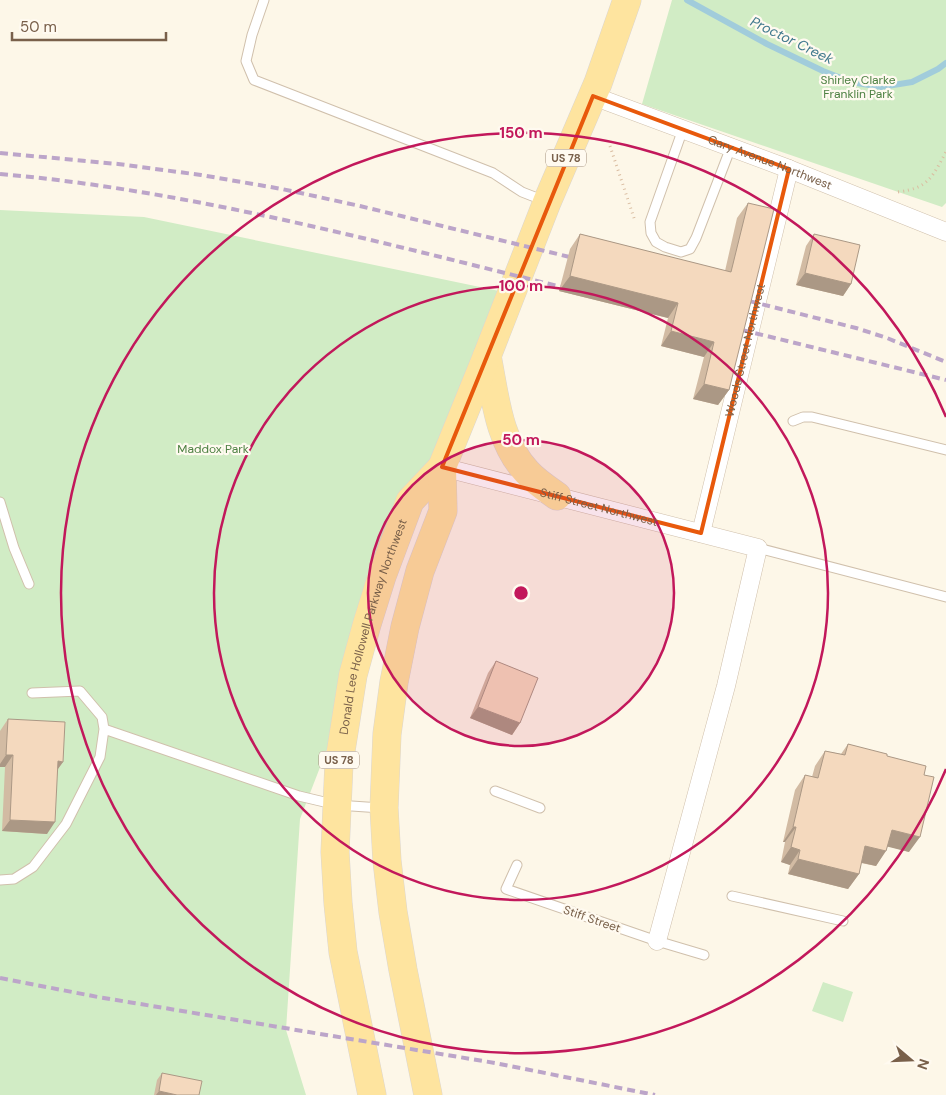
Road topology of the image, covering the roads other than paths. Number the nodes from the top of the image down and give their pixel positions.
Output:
1 (264, 0) edge
2 (627, 0) edge
3 (593, 96) junction
4 (683, 129) junction
5 (731, 147) junction
6 (789, 169) junction
7 (547, 202) junction
8 (946, 232) edge
9 (487, 356) junction
10 (793, 421) dead end
11 (946, 450) edge
12 (442, 468) junction
13 (557, 496) junction
14 (0, 502) edge
15 (701, 533) junction
16 (758, 548) junction
17 (29, 584) dead end
18 (946, 598) edge
19 (32, 693) dead end
20 (104, 729) junction
21 (495, 791) dead end
22 (337, 805) junction
23 (384, 808) junction
24 (540, 808) dead end
25 (517, 865) dead end
26 (0, 880) edge
27 (732, 896) dead end
28 (843, 921) dead end
29 (657, 941) junction
30 (704, 955) dead end
31 (372, 1095) edge
32 (428, 1095) edge

1 - 7 lane
2 - 3 main road, Donald Lee Hollowell Parkway Northwest / US 78
3 - 4 street, Gary Avenue Northwest
3 - 7 main road, Donald Lee Hollowell Parkway Northwest / US 78
4 - 5 street, Gary Avenue Northwest
4 - 5 lane
5 - 6 street, Gary Avenue Northwest
6 - 8 street, Gary Avenue Northwest
6 - 15 street, Woods Street Northwest
7 - 9 main road, Donald Lee Hollowell Parkway Northwest / US 78
9 - 12 main road, Donald Lee Hollowell Parkway Northwest / US 78
9 - 13 main road
10 - 11 lane
12 - 13 street, Stiff Street Northwest
12 - 22 main road, Donald Lee Hollowell Parkway Northwest / US 78
12 - 23 main road, Donald Lee Hollowell Parkway Northwest / US 78
13 - 15 street, Stiff Street Northwest
14 - 17 lane
15 - 16 street, Stiff Street Northwest
16 - 18 lane
16 - 29 street
19 - 20 lane
20 - 22 lane
20 - 26 lane
21 - 24 lane
22 - 23 lane
22 - 31 main road, Donald Lee Hollowell Parkway Northwest / US 78
23 - 32 main road, Donald Lee Hollowell Parkway Northwest / US 78
25 - 29 lane, Stiff Street
27 - 28 lane
29 - 30 lane, Stiff Street

